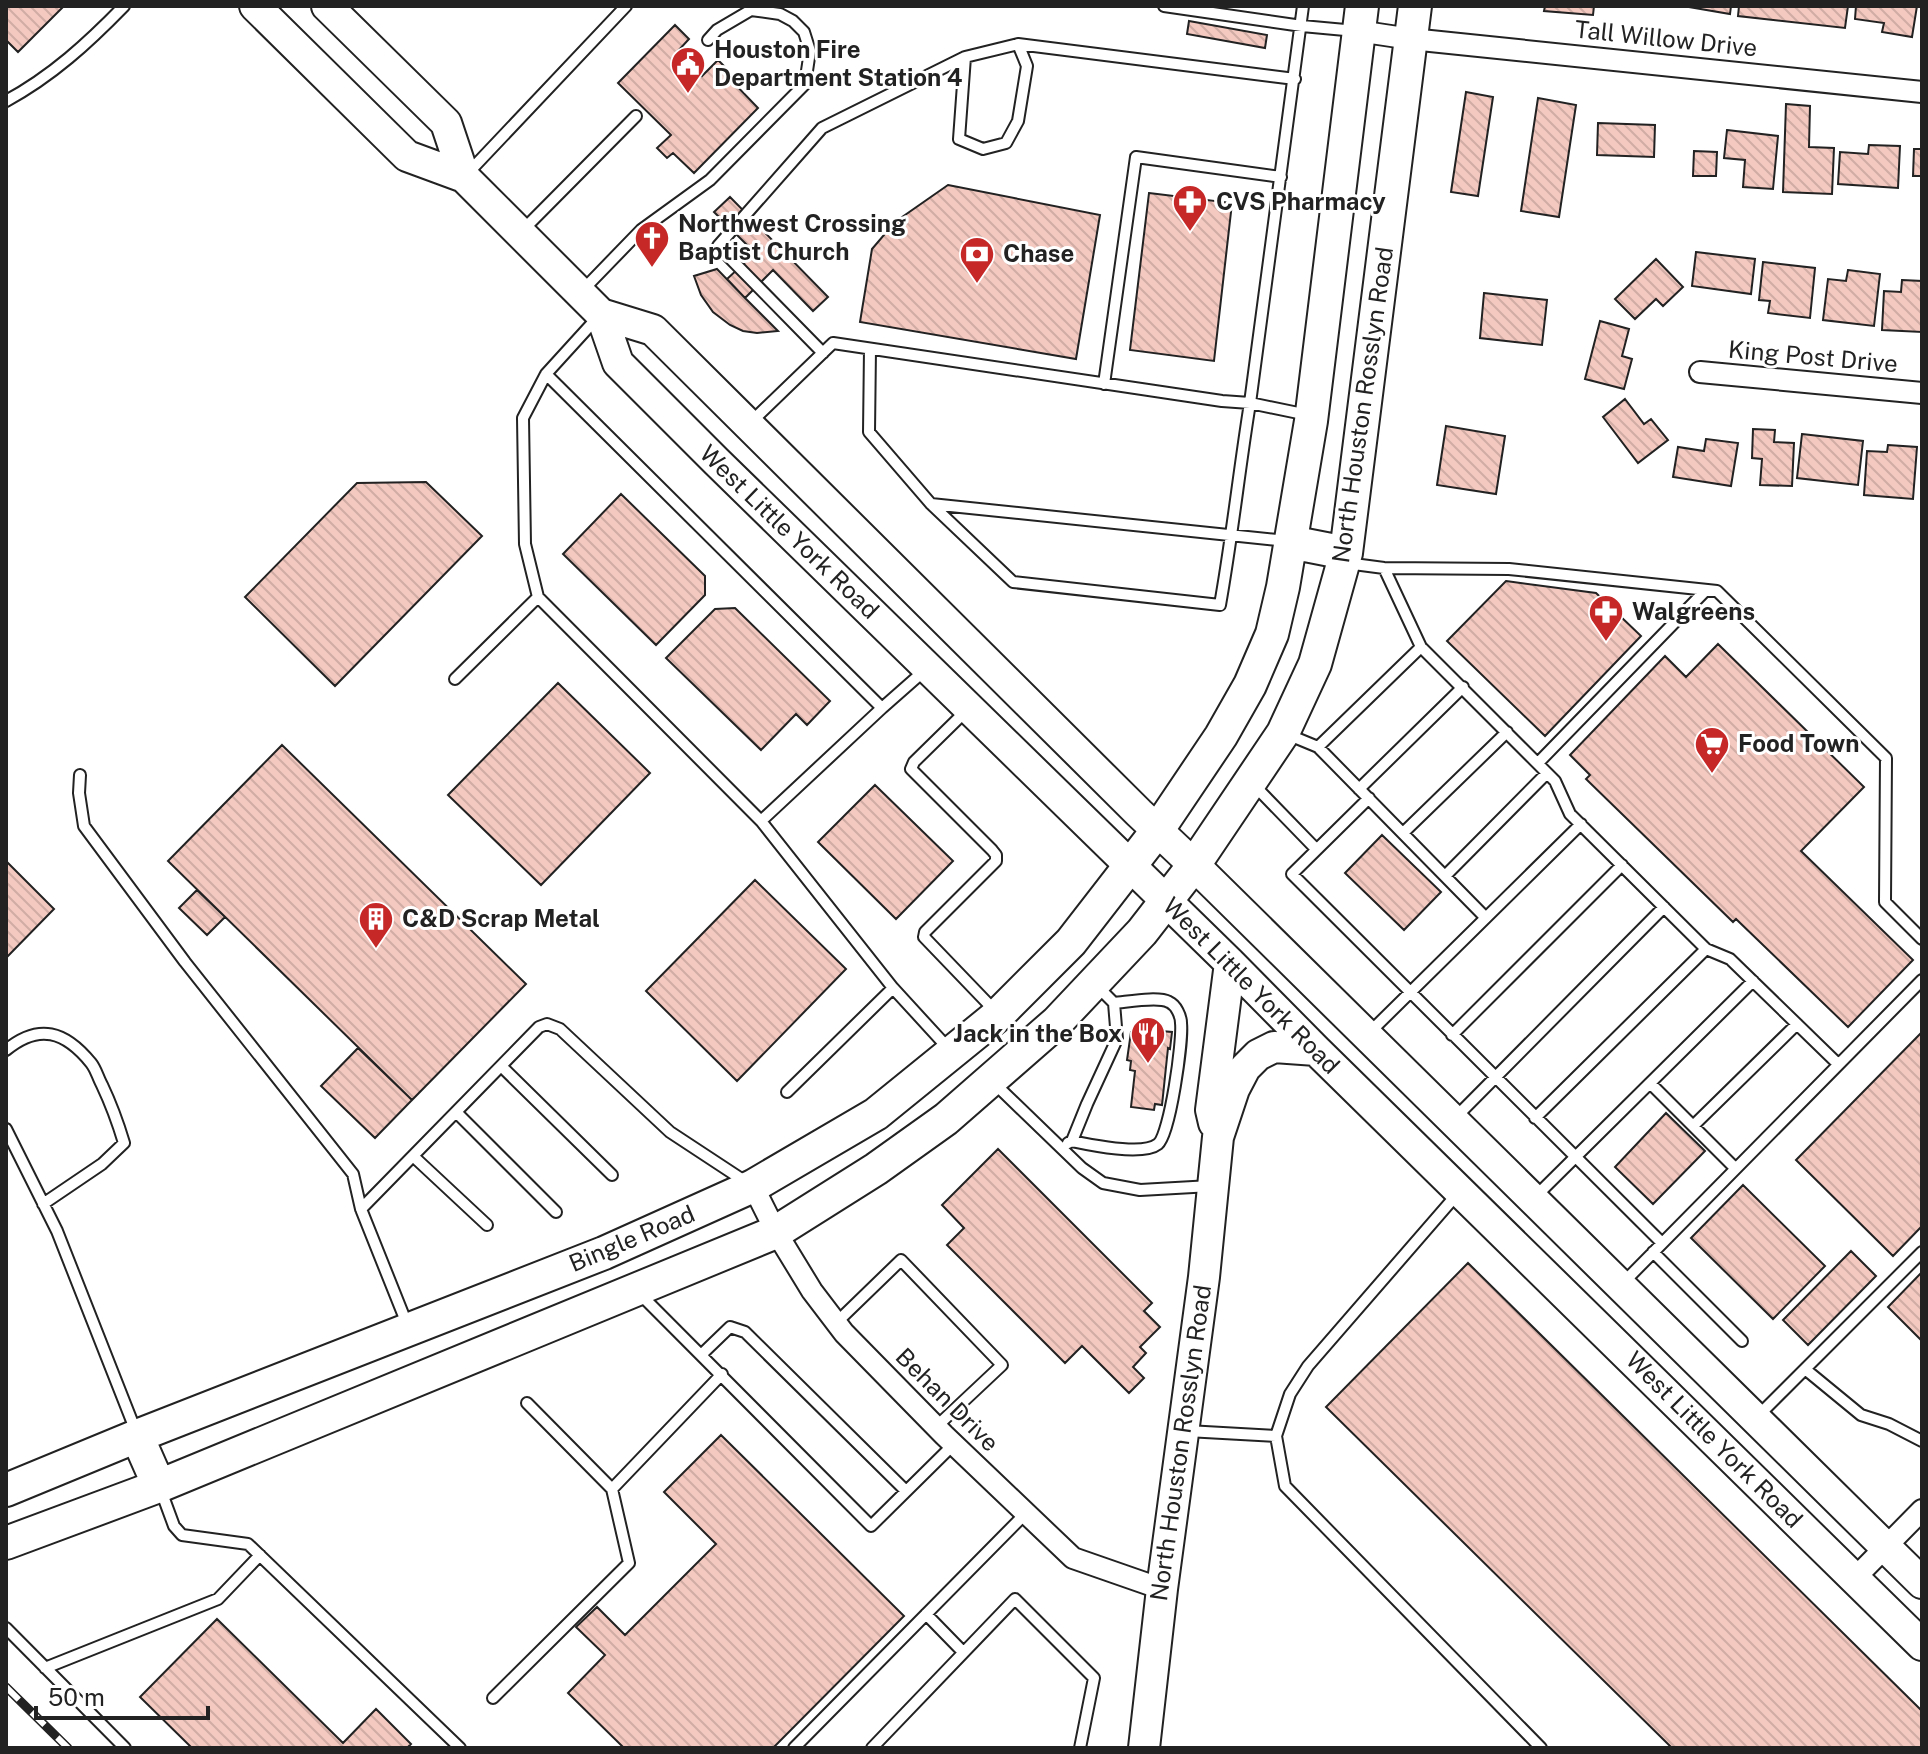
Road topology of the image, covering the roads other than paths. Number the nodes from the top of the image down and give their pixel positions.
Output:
1 (124, 6) edge
2 (255, 6) edge
3 (327, 6) edge
4 (626, 6) edge
5 (1164, 6) edge
6 (1303, 6) edge
7 (1415, 6) edge
8 (1360, 18) edge
9 (1302, 26) junction
10 (1411, 39) junction
11 (708, 40) dead end
12 (1018, 44) junction
13 (965, 57) junction
14 (1295, 79) junction
15 (1922, 92) edge
16 (6, 101) edge
17 (636, 116) dead end
18 (464, 177) junction
19 (1281, 177) junction
20 (520, 233) junction
21 (590, 304) junction
22 (870, 349) junction
23 (823, 353) junction
24 (1700, 372) dead end
25 (546, 374) junction
26 (1104, 384) junction
27 (1922, 393) edge
28 (1250, 403) junction
29 (1312, 416) junction
30 (748, 425) junction
31 (716, 461) junction
32 (931, 504) junction
33 (1232, 536) junction
34 (1290, 542) junction
35 (1344, 558) junction
36 (1384, 568) junction
37 (1706, 590) junction
38 (538, 597) junction
39 (1421, 647) junction
40 (927, 668) junction
41 (455, 679) dead end
42 (1463, 687) junction
43 (882, 708) junction
44 (969, 709) junction
45 (1507, 732) junction
46 (1283, 733) junction
47 (1318, 747) junction
48 (1538, 763) junction
49 (1547, 773) junction
50 (80, 775) dead end
51 (1251, 782) junction
52 (1359, 789) junction
53 (1369, 798) junction
54 (761, 821) junction
55 (1581, 824) junction
56 (1157, 831) junction
57 (1403, 833) junction
58 (1316, 849) junction
59 (1194, 865) junction
60 (1622, 865) junction
61 (1130, 866) junction
62 (1445, 876) junction
63 (1167, 902) junction
64 (1664, 907) junction
65 (1485, 917) junction
66 (1922, 939) edge
67 (1706, 949) junction
68 (1230, 963) junction
69 (1922, 980) edge
70 (1753, 981) junction
71 (893, 988) junction
72 (1103, 993) junction
73 (1410, 993) junction
74 (998, 1015) junction
75 (1797, 1024) junction
76 (1452, 1035) junction
77 (1367, 1036) junction
78 (6, 1050) edge
79 (1316, 1050) junction
80 (952, 1053) junction
81 (1838, 1064) junction
82 (501, 1066) junction
83 (1494, 1077) junction
84 (991, 1080) junction
85 (1650, 1083) junction
86 (787, 1092) dead end
87 (456, 1112) junction
88 (1535, 1118) junction
89 (1452, 1120) junction
90 (1693, 1126) junction
91 (6, 1129) edge
92 (1218, 1137) junction
93 (1072, 1141) junction
94 (1058, 1145) junction
95 (413, 1156) junction
96 (1575, 1157) junction
97 (1735, 1168) junction
98 (612, 1175) dead end
99 (753, 1186) junction
100 (1213, 1186) junction
101 (1461, 1191) junction
102 (1533, 1200) junction
103 (43, 1204) junction
104 (361, 1209) junction
105 (556, 1212) dead end
106 (487, 1225) dead end
107 (1502, 1231) junction
108 (776, 1232) junction
109 (1662, 1243) junction
110 (1653, 1252) junction
111 (1922, 1252) edge
112 (1621, 1285) junction
113 (636, 1290) junction
114 (836, 1323) junction
115 (409, 1330) junction
116 (1742, 1341) dead end
117 (702, 1354) junction
118 (1805, 1369) junction
119 (722, 1374) junction
120 (527, 1403) dead end
121 (1756, 1419) junction
122 (936, 1427) junction
123 (1182, 1430) junction
124 (137, 1436) junction
125 (1276, 1436) junction
126 (1922, 1441) edge
127 (954, 1444) junction
128 (159, 1486) junction
129 (612, 1489) junction
130 (6, 1490) edge
131 (906, 1491) junction
132 (1922, 1510) edge
133 (1026, 1513) junction
134 (6, 1543) edge
135 (1886, 1547) junction
136 (260, 1555) junction
137 (1855, 1578) junction
138 (1922, 1583) edge
139 (1162, 1589) junction
140 (926, 1614) junction
141 (6, 1628) edge
142 (1922, 1645) edge
143 (963, 1652) junction
144 (45, 1668) junction
145 (493, 1698) dead end
146 (125, 1748) edge
147 (460, 1748) edge
148 (794, 1748) edge
149 (872, 1748) edge
150 (1080, 1748) edge
151 (1144, 1748) edge
152 (1541, 1748) edge

1 - 16 lane
2 - 18 main road, West Little York Road
3 - 18 main road, West Little York Road
4 - 18 lane
5 - 9 lane
6 - 9 lane
7 - 10 main road, North Houston Rosslyn Road
8 - 9 lane
8 - 10 street, Tall Willow Drive
8 - 29 main road, North Houston Rosslyn Road
9 - 14 lane
10 - 15 street, Tall Willow Drive
10 - 35 main road, North Houston Rosslyn Road
11 - 21 lane
12 - 13 lane
12 - 13 lane
12 - 14 lane
13 - 23 lane
14 - 19 lane
17 - 20 lane
18 - 20 main road, West Little York Road
19 - 26 lane
19 - 28 lane
20 - 21 main road, West Little York Road
21 - 25 lane
21 - 30 main road, West Little York Road
21 - 31 main road, West Little York Road
22 - 23 lane
22 - 26 lane
22 - 32 lane
23 - 30 lane
24 - 27 street, King Post Drive
25 - 38 lane
25 - 43 lane
26 - 28 lane
28 - 29 lane
28 - 33 lane
29 - 34 main road, North Houston Rosslyn Road
30 - 31 main road
30 - 56 main road, West Little York Road
31 - 40 main road, West Little York Road
32 - 33 lane
32 - 33 lane
33 - 34 lane
34 - 35 main road
34 - 56 main road, North Houston Rosslyn Road
35 - 36 lane
35 - 46 main road, North Houston Rosslyn Road
36 - 37 lane
36 - 39 lane
37 - 48 lane
37 - 66 lane
38 - 41 lane
38 - 54 lane
39 - 42 lane
39 - 47 lane
40 - 43 lane
40 - 44 main road, West Little York Road
42 - 45 lane
42 - 52 lane
43 - 54 lane
44 - 61 main road, West Little York Road
44 - 74 lane
45 - 48 lane
45 - 57 lane
46 - 47 lane
46 - 51 main road, North Houston Rosslyn Road
47 - 52 lane
48 - 49 lane
49 - 55 lane
49 - 62 lane
50 - 104 lane
51 - 58 lane
51 - 59 main road, North Houston Rosslyn Road
52 - 53 lane
53 - 57 lane
53 - 58 lane
54 - 71 lane
55 - 60 lane
55 - 65 lane
56 - 59 main road, West Little York Road
56 - 61 main road, Bingle Road
57 - 62 lane
58 - 73 lane
59 - 63 main road, North Houston Rosslyn Road
59 - 77 main road, West Little York Road
60 - 64 lane
60 - 76 lane
61 - 63 main road, West Little York Road
61 - 74 main road, Bingle Road
62 - 65 lane
63 - 68 main road, West Little York Road
63 - 72 main road, Bingle Road
64 - 67 lane
64 - 83 lane
65 - 73 lane
67 - 70 lane
67 - 88 lane
68 - 79 main road, West Little York Road
68 - 92 main road, North Houston Rosslyn Road
69 - 81 lane
70 - 75 lane
70 - 85 lane
71 - 80 lane
71 - 86 lane
72 - 84 main road, Bingle Road
72 - 93 lane
72 - 93 lane
73 - 76 lane
73 - 77 lane
74 - 80 main road, Bingle Road
75 - 81 lane
75 - 90 lane
76 - 83 lane
77 - 89 main road, West Little York Road
78 - 103 lane
79 - 92 main road, North Houston Rosslyn Road
79 - 101 main road, West Little York Road
80 - 99 main road, Bingle Road
81 - 97 lane
82 - 87 lane
82 - 98 lane
82 - 99 lane
83 - 88 lane
83 - 89 lane
84 - 94 lane
84 - 108 main road, Bingle Road
85 - 90 lane
85 - 96 lane
87 - 95 lane
87 - 105 lane
88 - 96 lane
89 - 102 main road, West Little York Road
90 - 97 lane
91 - 103 lane
92 - 100 main road, North Houston Rosslyn Road
93 - 94 lane
94 - 100 lane
95 - 104 lane
95 - 106 lane
96 - 102 lane
96 - 109 lane
97 - 109 lane
99 - 108 street, Behan Drive
99 - 115 main road, Bingle Road
100 - 123 main road, North Houston Rosslyn Road
101 - 107 main road, West Little York Road
101 - 125 lane
102 - 107 main road
102 - 112 main road, West Little York Road
103 - 124 lane
104 - 115 lane
107 - 137 main road, West Little York Road
108 - 113 main road, Bingle Road
108 - 114 street, Behan Drive
109 - 110 lane
110 - 112 lane
110 - 116 lane
111 - 118 lane
112 - 121 main road, West Little York Road
113 - 117 lane
113 - 128 main road, Bingle Road
114 - 122 street, Behan Drive
114 - 122 lane
115 - 124 main road, Bingle Road
117 - 119 lane
117 - 131 lane
118 - 121 lane
118 - 126 lane
119 - 129 lane
119 - 131 lane
120 - 129 lane
121 - 135 main road, West Little York Road
122 - 127 street, Behan Drive
123 - 125 lane
123 - 139 main road, North Houston Rosslyn Road
124 - 128 main road
124 - 130 main road, Bingle Road
125 - 152 lane
127 - 131 lane
127 - 133 street, Behan Drive
128 - 134 main road, Bingle Road
128 - 136 lane
129 - 145 lane
132 - 135 street
133 - 139 street, Behan Drive
133 - 140 lane
135 - 137 street
135 - 138 main road, West Little York Road
136 - 144 lane
136 - 147 lane
137 - 142 main road, West Little York Road
139 - 151 main road, North Houston Rosslyn Road
140 - 143 lane
140 - 148 lane
141 - 144 lane
143 - 149 lane
143 - 150 lane
144 - 146 lane

